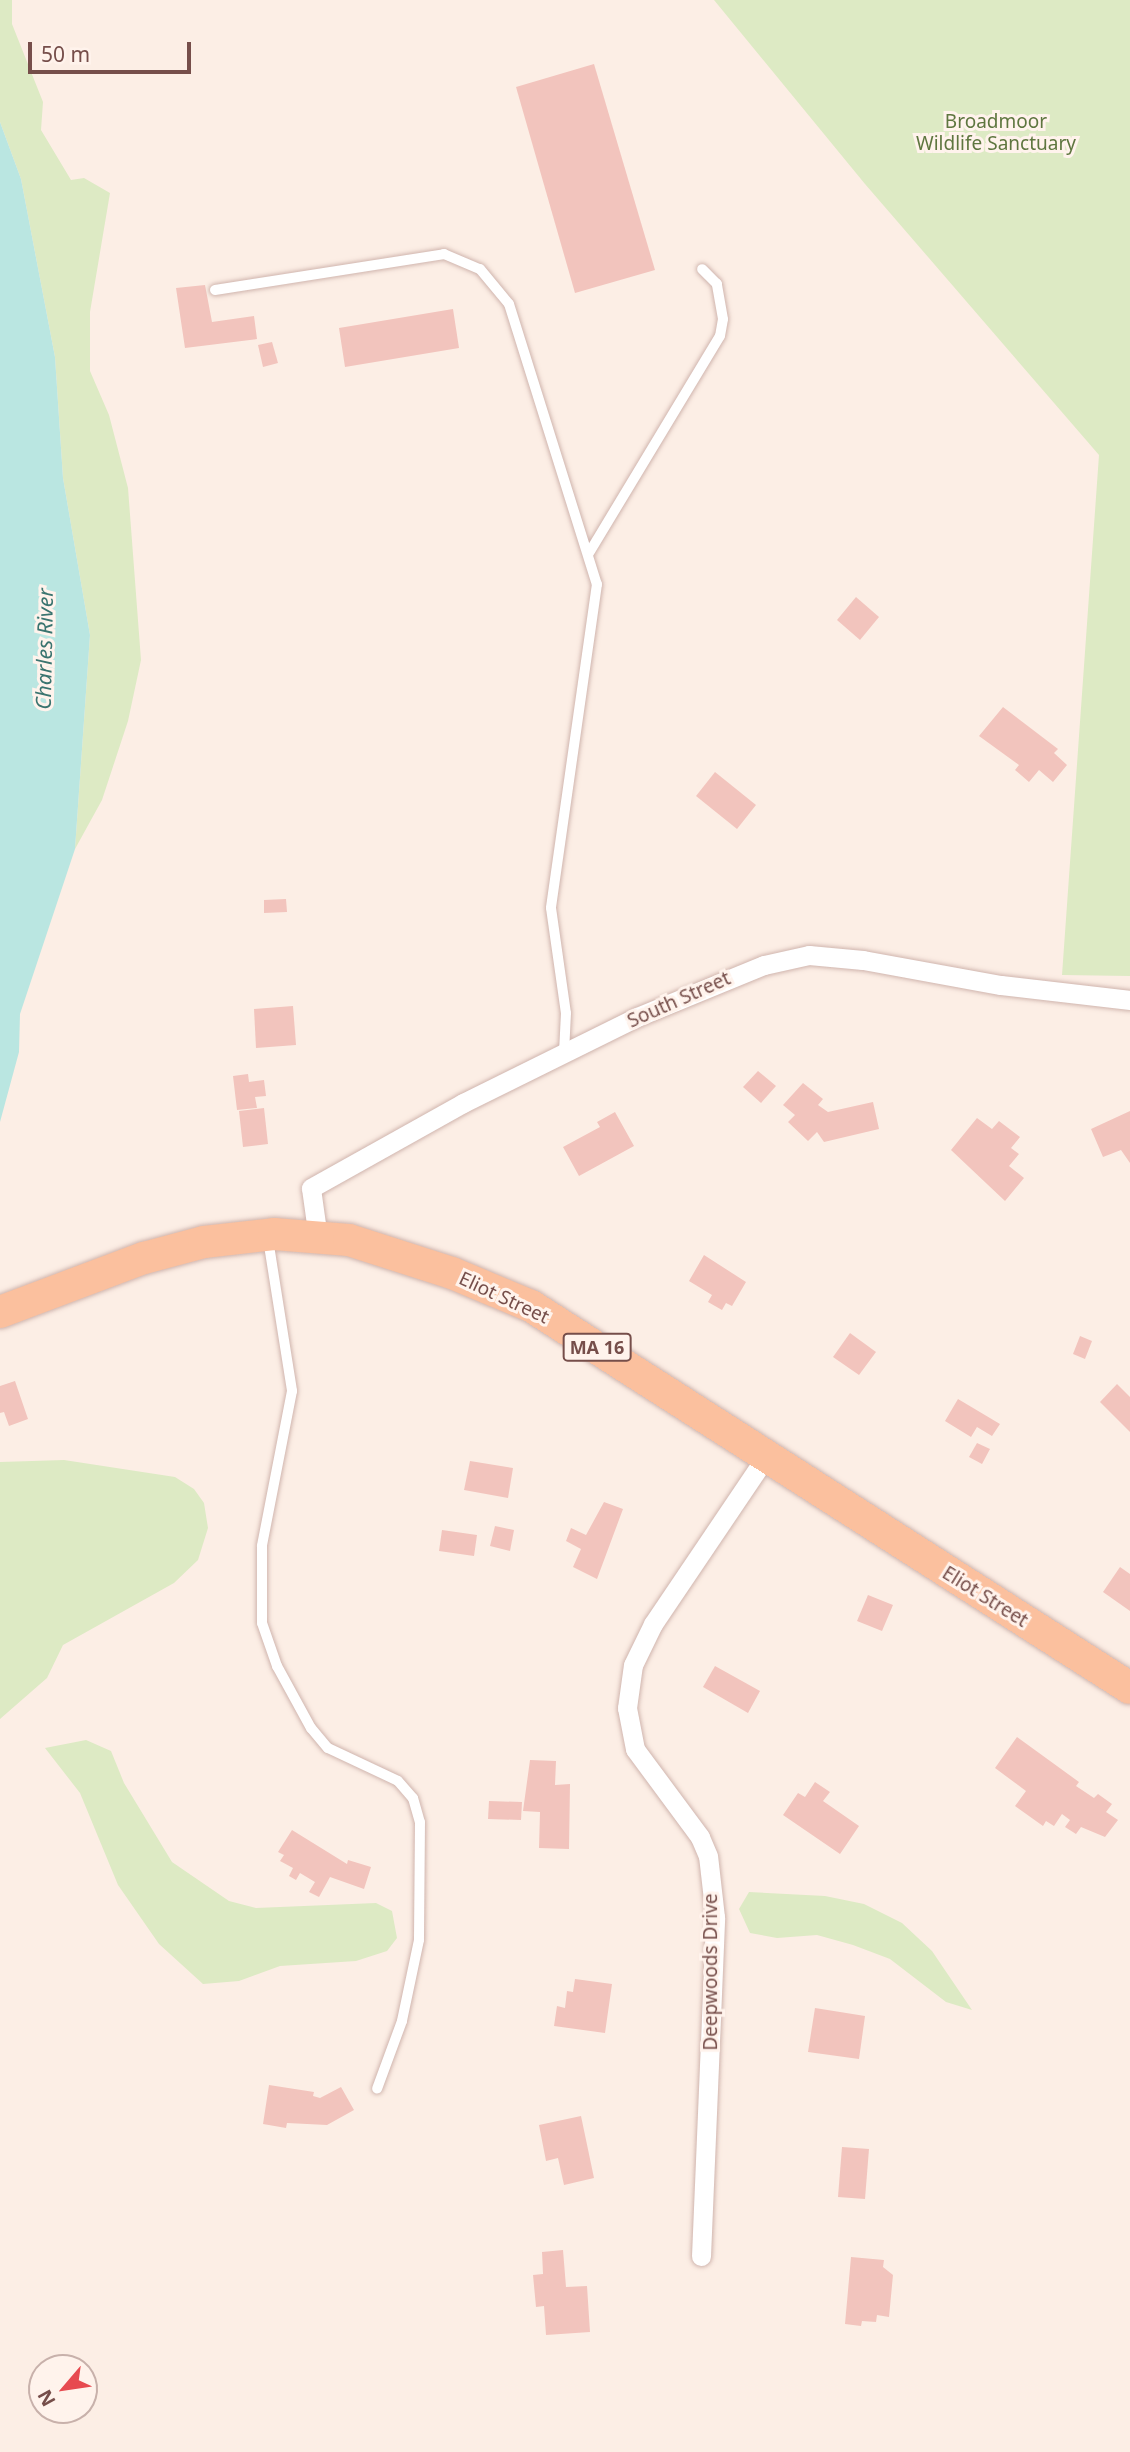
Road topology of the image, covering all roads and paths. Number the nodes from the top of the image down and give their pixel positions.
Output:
1 (702, 269) dead end
2 (215, 290) dead end
3 (589, 553) junction
4 (1130, 1000) edge
5 (564, 1057) junction
6 (267, 1235) junction
7 (318, 1238) junction
8 (0, 1312) edge
9 (765, 1458) junction
10 (1130, 1688) edge
11 (377, 2089) dead end
12 (701, 2256) dead end

1 - 3 lane
2 - 3 lane
3 - 5 lane
4 - 5 street, South Street
5 - 7 street, South Street
6 - 7 main road, Eliot Street / MA 16
6 - 8 main road, Eliot Street / MA 16
6 - 11 lane
7 - 9 main road, Eliot Street / MA 16
9 - 10 main road, Eliot Street / MA 16
9 - 12 street, Deepwoods Drive

